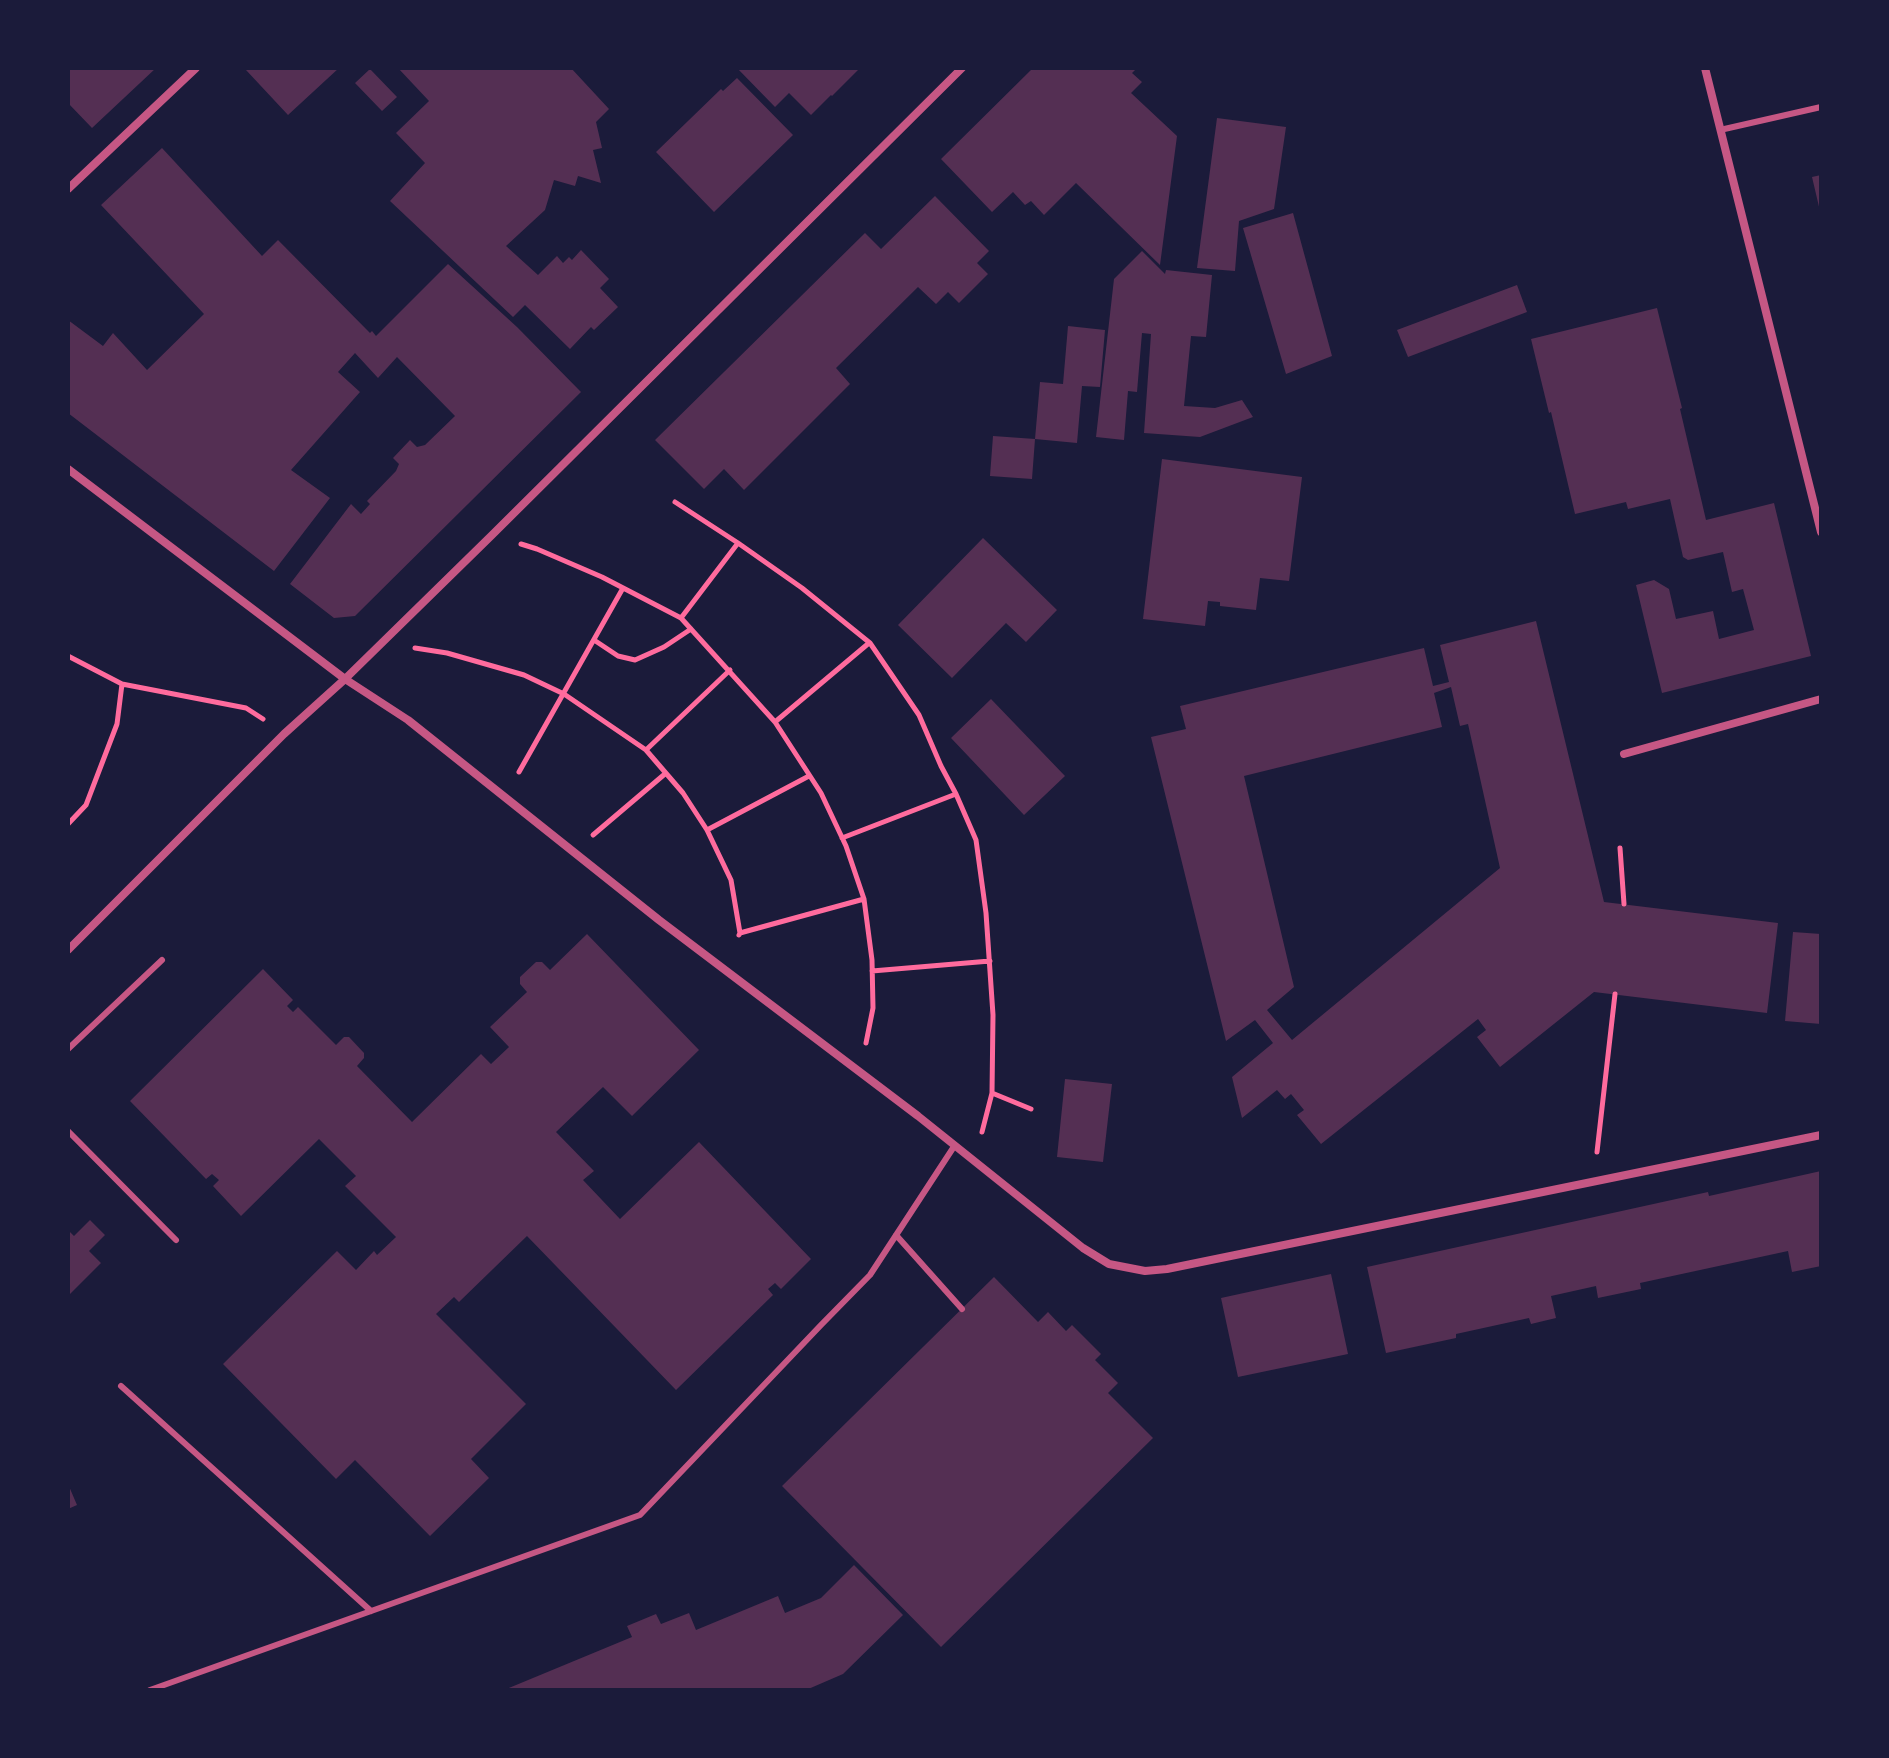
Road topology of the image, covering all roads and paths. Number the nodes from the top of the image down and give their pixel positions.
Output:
1 (196, 68) edge
2 (962, 68) edge
3 (1705, 68) edge
4 (1821, 107) edge
5 (1720, 130) junction
6 (68, 189) edge
7 (68, 469) edge
8 (675, 502) dead end
9 (1821, 532) edge
10 (491, 536) junction
11 (738, 543) junction
12 (623, 588) junction
13 (681, 618) junction
14 (691, 629) junction
15 (594, 640) junction
16 (382, 642) junction
17 (870, 643) junction
18 (68, 656) edge
19 (730, 670) junction
20 (345, 679) junction
21 (122, 684) junction
22 (564, 694) junction
23 (1821, 699) edge
24 (775, 722) junction
25 (284, 734) junction
26 (646, 750) junction
27 (1624, 754) dead end
28 (666, 773) junction
29 (809, 776) junction
30 (956, 794) junction
31 (504, 797) junction
32 (68, 824) edge
33 (707, 830) junction
34 (842, 838) junction
35 (1620, 848) dead end
36 (576, 852) junction
37 (864, 899) junction
38 (1624, 904) dead end
39 (740, 933) junction
40 (68, 950) edge
41 (162, 960) dead end
42 (990, 961) junction
43 (720, 967) junction
44 (872, 971) junction
45 (1615, 994) dead end
46 (68, 1049) edge
47 (858, 1071) junction
48 (992, 1093) junction
49 (1031, 1109) dead end
50 (68, 1131) edge
51 (1821, 1135) edge
52 (955, 1145) junction
53 (974, 1160) junction
54 (1594, 1181) junction
55 (896, 1235) junction
56 (176, 1240) dead end
57 (962, 1309) dead end
58 (121, 1386) dead end
59 (371, 1611) junction
60 (150, 1690) edge

1 - 6 street
2 - 10 street
3 - 5 street
4 - 5 lane
5 - 9 street
7 - 20 street
8 - 11 path
10 - 12 path
10 - 16 street
11 - 13 path
11 - 17 path
12 - 13 path
12 - 15 path
13 - 14 path
14 - 15 path
14 - 19 path
15 - 22 path
16 - 20 street
16 - 22 path
17 - 24 path
17 - 30 path
18 - 21 path
19 - 24 path
19 - 26 path
20 - 25 street
20 - 31 street
21 - 25 path
21 - 32 path
22 - 26 path
22 - 31 path
23 - 27 street
24 - 29 path
25 - 40 street
26 - 28 path
28 - 33 path
28 - 36 path
29 - 33 path
29 - 34 path
30 - 34 path
30 - 42 path
31 - 36 street
33 - 39 path
34 - 37 path
35 - 38 path
36 - 43 street
37 - 39 path
37 - 44 path
39 - 43 path
41 - 46 lane
42 - 44 path
42 - 48 path
43 - 47 street
44 - 47 path
45 - 54 path
47 - 52 street
48 - 49 path
48 - 53 path
50 - 56 lane
51 - 54 street
52 - 53 street
52 - 55 lane
53 - 54 street
55 - 57 lane
55 - 59 lane
58 - 59 lane
59 - 60 lane

